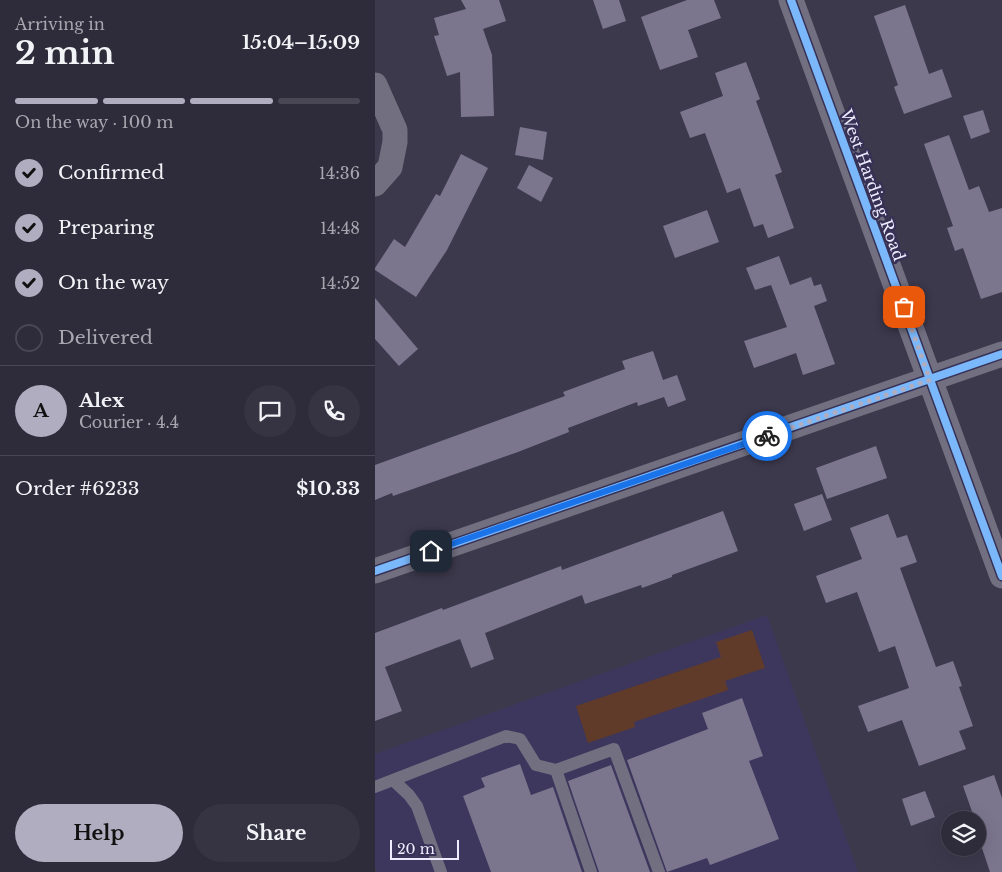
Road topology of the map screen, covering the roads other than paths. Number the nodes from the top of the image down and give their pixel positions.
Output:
1 (791, 0) edge
2 (375, 85) edge
3 (379, 179) edge
4 (1002, 354) edge
5 (930, 380) junction
6 (375, 571) edge
7 (1002, 576) edge
8 (556, 770) junction
9 (393, 780) junction
10 (375, 787) edge
11 (441, 872) edge
12 (591, 872) edge
13 (659, 872) edge

1 - 5 street, West Harding Road
2 - 3 street
4 - 5 street
5 - 6 street
5 - 7 street, West Harding Road
8 - 9 lane
8 - 12 lane
8 - 13 lane
9 - 10 lane
9 - 11 lane

